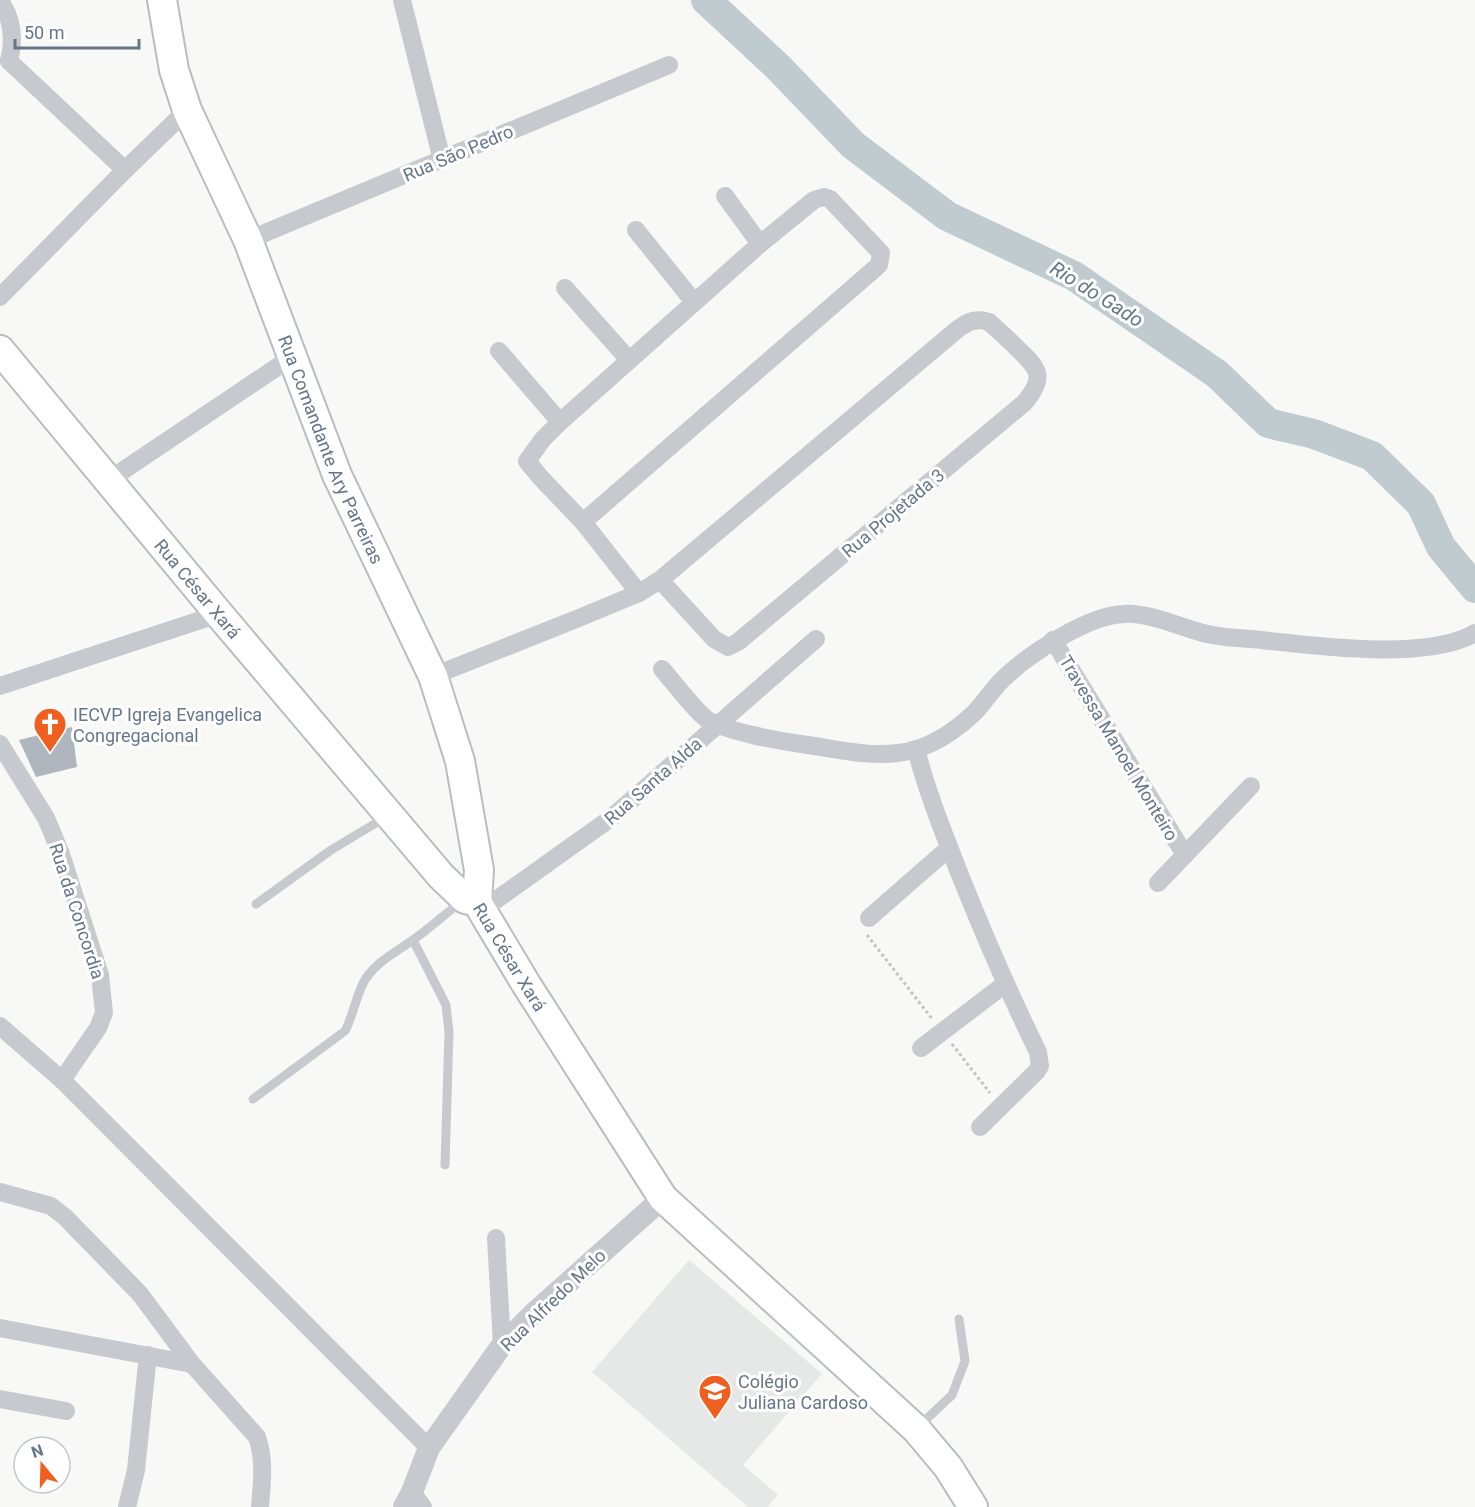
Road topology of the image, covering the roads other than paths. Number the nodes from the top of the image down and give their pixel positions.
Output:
1 (162, 0) edge
2 (402, 0) edge
3 (0, 2) edge
4 (0, 25) edge
5 (7, 59) edge
6 (669, 65) dead end
7 (187, 110) junction
8 (442, 160) junction
9 (125, 170) junction
10 (725, 196) dead end
11 (636, 230) dead end
12 (248, 240) junction
13 (760, 244) junction
14 (565, 288) dead end
15 (0, 297) edge
16 (694, 302) junction
17 (0, 350) edge
18 (499, 351) dead end
19 (292, 357) junction
20 (629, 360) junction
21 (560, 422) junction
22 (109, 480) junction
23 (583, 522) junction
24 (660, 580) junction
25 (639, 593) junction
26 (219, 614) junction
27 (1475, 633) edge
28 (816, 639) dead end
29 (1053, 640) junction
30 (662, 669) dead end
31 (433, 676) junction
32 (0, 686) edge
33 (718, 726) junction
34 (0, 744) edge
35 (916, 749) junction
36 (1251, 786) dead end
37 (389, 814) junction
38 (949, 848) junction
39 (1185, 855) junction
40 (477, 856) junction
41 (441, 876) junction
42 (1158, 882) dead end
43 (474, 903) junction
44 (256, 904) dead end
45 (869, 918) road end
46 (413, 940) junction
47 (1005, 984) junction
48 (0, 1026) edge
49 (921, 1048) dead end
50 (62, 1080) junction
51 (253, 1099) dead end
52 (980, 1127) dead end
53 (445, 1165) dead end
54 (0, 1192) edge
55 (663, 1198) junction
56 (496, 1238) dead end
57 (958, 1318) dead end
58 (0, 1328) edge
59 (502, 1345) junction
60 (148, 1355) junction
61 (192, 1364) junction
62 (0, 1399) edge
63 (66, 1411) dead end
64 (916, 1429) junction
65 (429, 1449) junction
66 (413, 1502) edge
67 (127, 1507) edge
68 (260, 1507) edge
69 (973, 1507) edge

1 - 7 main road, Rua Comandante Ary Parreiras
2 - 8 street
3 - 5 street
4 - 5 lane
5 - 9 street
6 - 8 street, Rua São Pedro
7 - 9 street
7 - 12 main road, Rua Comandante Ary Parreiras
8 - 12 street, Rua São Pedro
9 - 15 street
10 - 13 street
11 - 16 street
12 - 19 main road, Rua Comandante Ary Parreiras
13 - 16 street
13 - 23 street
14 - 20 street
16 - 20 street
17 - 22 main road, Rua César Xará
18 - 21 street
19 - 22 street
19 - 31 main road, Rua Comandante Ary Parreiras
20 - 21 street
21 - 23 street
22 - 26 main road, Rua César Xará
23 - 25 street
24 - 24 street, Rua Projetada 3
24 - 25 street
25 - 31 street
26 - 32 street
26 - 37 main road, Rua César Xará
27 - 29 street
28 - 33 street, Rua Santa Alda
29 - 35 street
29 - 39 street, Travessa Manoel Monteiro
30 - 33 street
31 - 40 main road, Rua Comandante Ary Parreiras
33 - 35 street
33 - 43 street, Rua Santa Alda
34 - 50 street, Rua da Concordia
35 - 38 street
36 - 39 street, Travessa Manoel Monteiro
37 - 41 main road, Rua César Xará
37 - 44 lane
38 - 45 street
38 - 47 street
39 - 42 street, Travessa Manoel Monteiro
40 - 41 main road
40 - 43 main road, Rua Comandante Ary Parreiras
41 - 43 main road, Rua César Xará
43 - 46 lane
43 - 55 main road, Rua César Xará
46 - 51 lane
46 - 53 lane
47 - 49 street
47 - 52 street
48 - 50 street
50 - 65 street
54 - 61 street
55 - 59 street, Rua Alfredo Melo
55 - 64 main road, Rua César Xará
56 - 59 street
57 - 64 lane
58 - 60 street
59 - 65 street, Rua Alfredo Melo
60 - 61 street
60 - 67 street
61 - 68 street
62 - 63 street
64 - 69 main road, Rua César Xará
65 - 66 street, Rua Alfredo Melo

